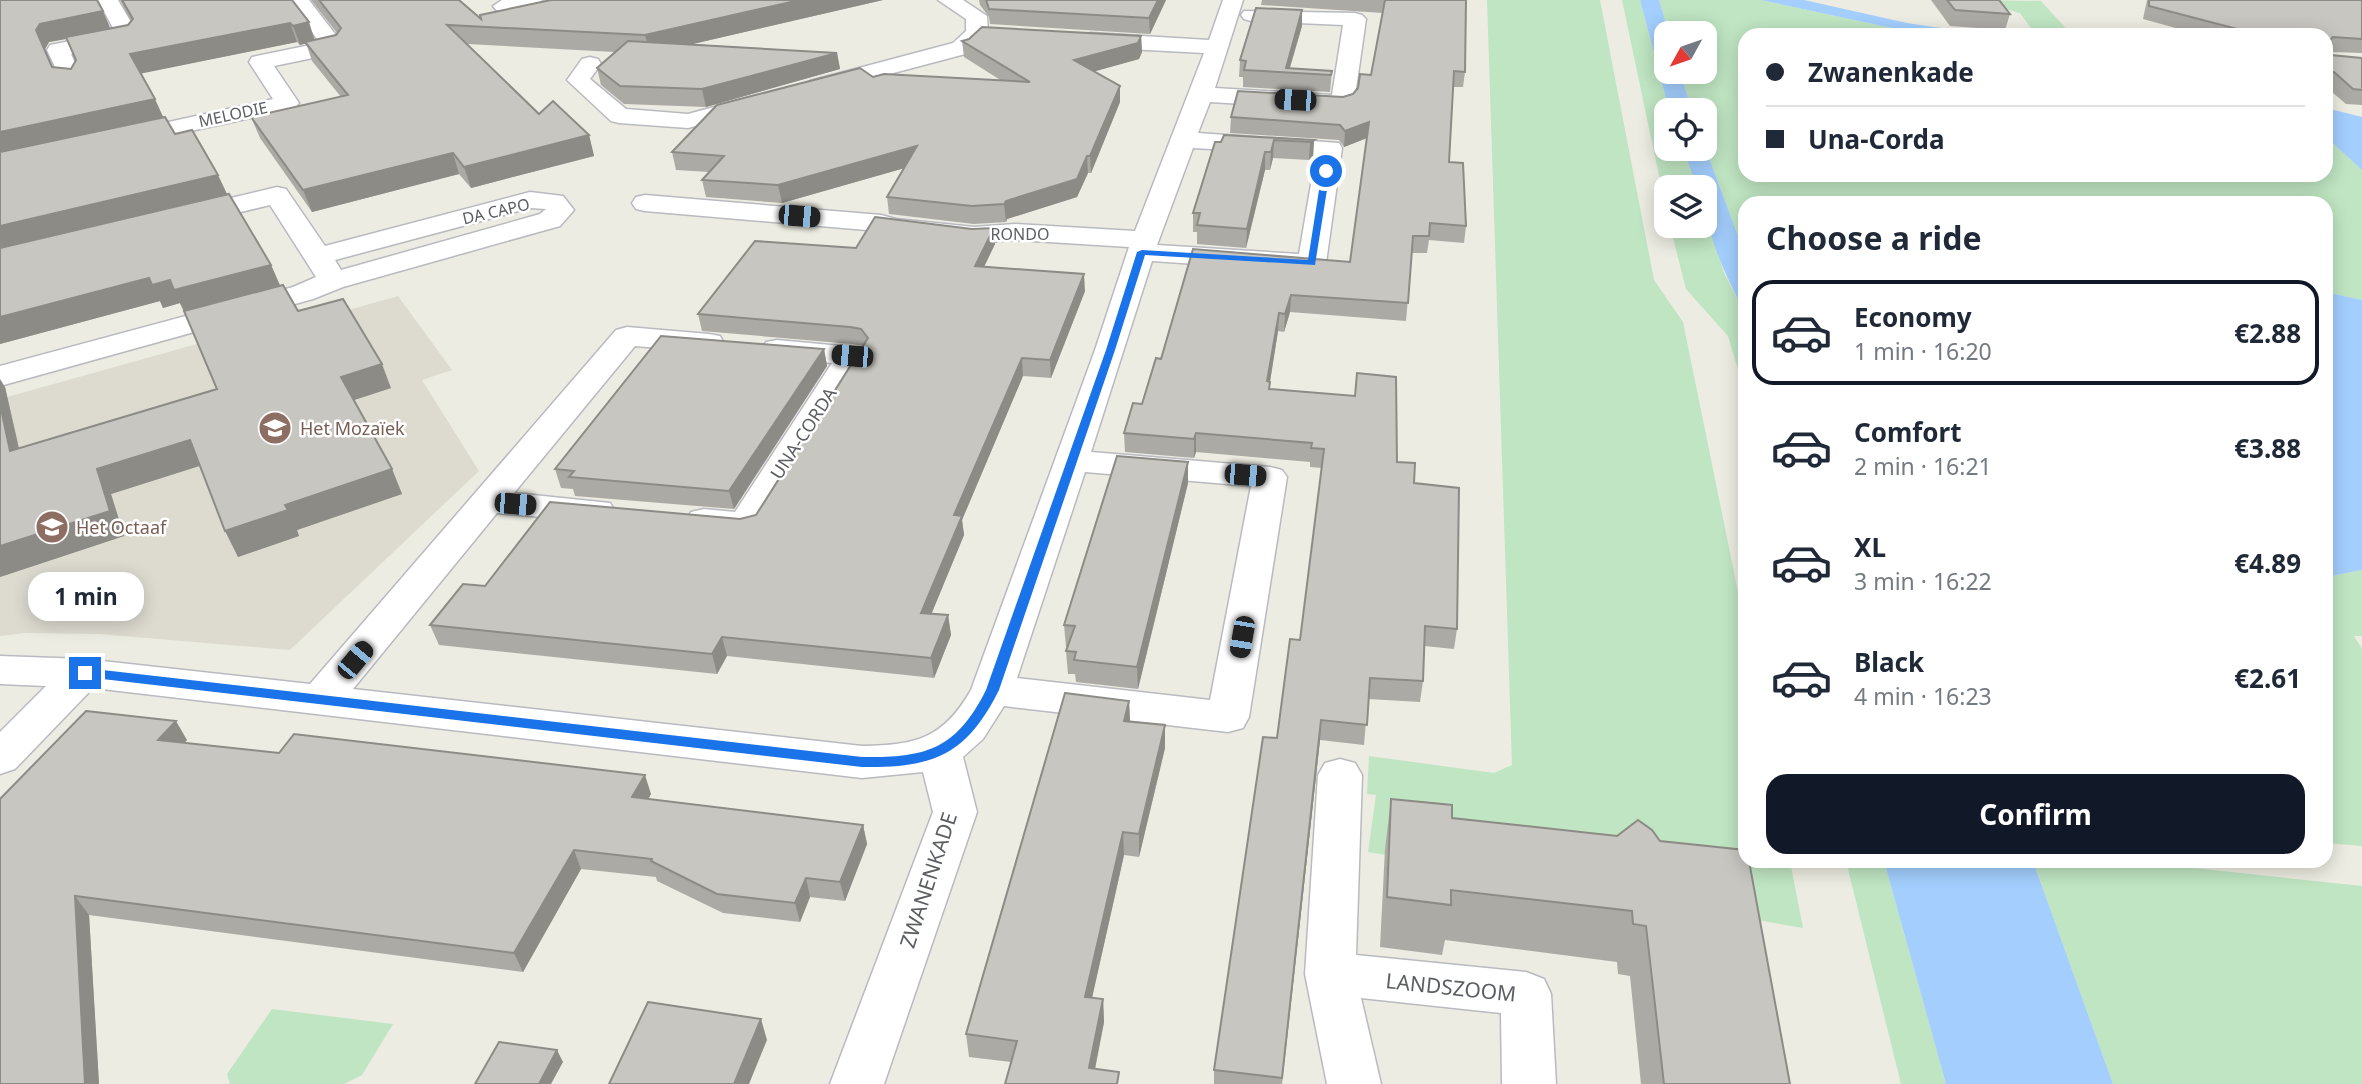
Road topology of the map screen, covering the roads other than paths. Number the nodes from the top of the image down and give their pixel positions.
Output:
1 (108, 0) edge
2 (298, 0) edge
3 (532, 0) edge
4 (948, 0) edge
5 (503, 6) dead end
6 (1231, 7) edge
7 (977, 33) junction
8 (1004, 34) edge
9 (1070, 38) edge
10 (1216, 47) junction
11 (590, 64) dead end
12 (72, 81) edge
13 (1201, 94) junction
14 (1183, 140) junction
15 (96, 144) edge
16 (645, 203) dead end
17 (158, 224) edge
18 (1143, 246) junction
19 (326, 269) junction
20 (0, 376) edge
21 (1070, 461) junction
22 (490, 502) junction
23 (624, 513) edge
24 (678, 518) edge
25 (0, 670) edge
26 (85, 673) junction
27 (992, 690) junction
28 (321, 699) junction
29 (940, 752) junction
30 (0, 758) edge
31 (1340, 775) dead end
32 (1330, 974) junction
33 (858, 1084) edge
34 (1354, 1084) edge
35 (1529, 1084) edge

1 - 12 street
2 - 15 street, MELODIE
3 - 5 street
4 - 7 street
6 - 10 street
6 - 13 street
7 - 8 street
7 - 11 street
9 - 10 street
10 - 13 street
13 - 14 street
14 - 18 street
14 - 18 street
16 - 18 street, RONDO
17 - 19 street
18 - 21 street
19 - 19 street, DA CAPO
19 - 20 street, DA CAPO
21 - 27 street
21 - 27 street
22 - 23 street
22 - 24 street, UNA-CORDA
22 - 28 street, UNA-CORDA
25 - 26 street
26 - 28 street
26 - 30 street
27 - 29 street
28 - 29 street
29 - 33 street, ZWANENKADE
31 - 32 street
32 - 34 street
32 - 35 street, LANDSZOOM

